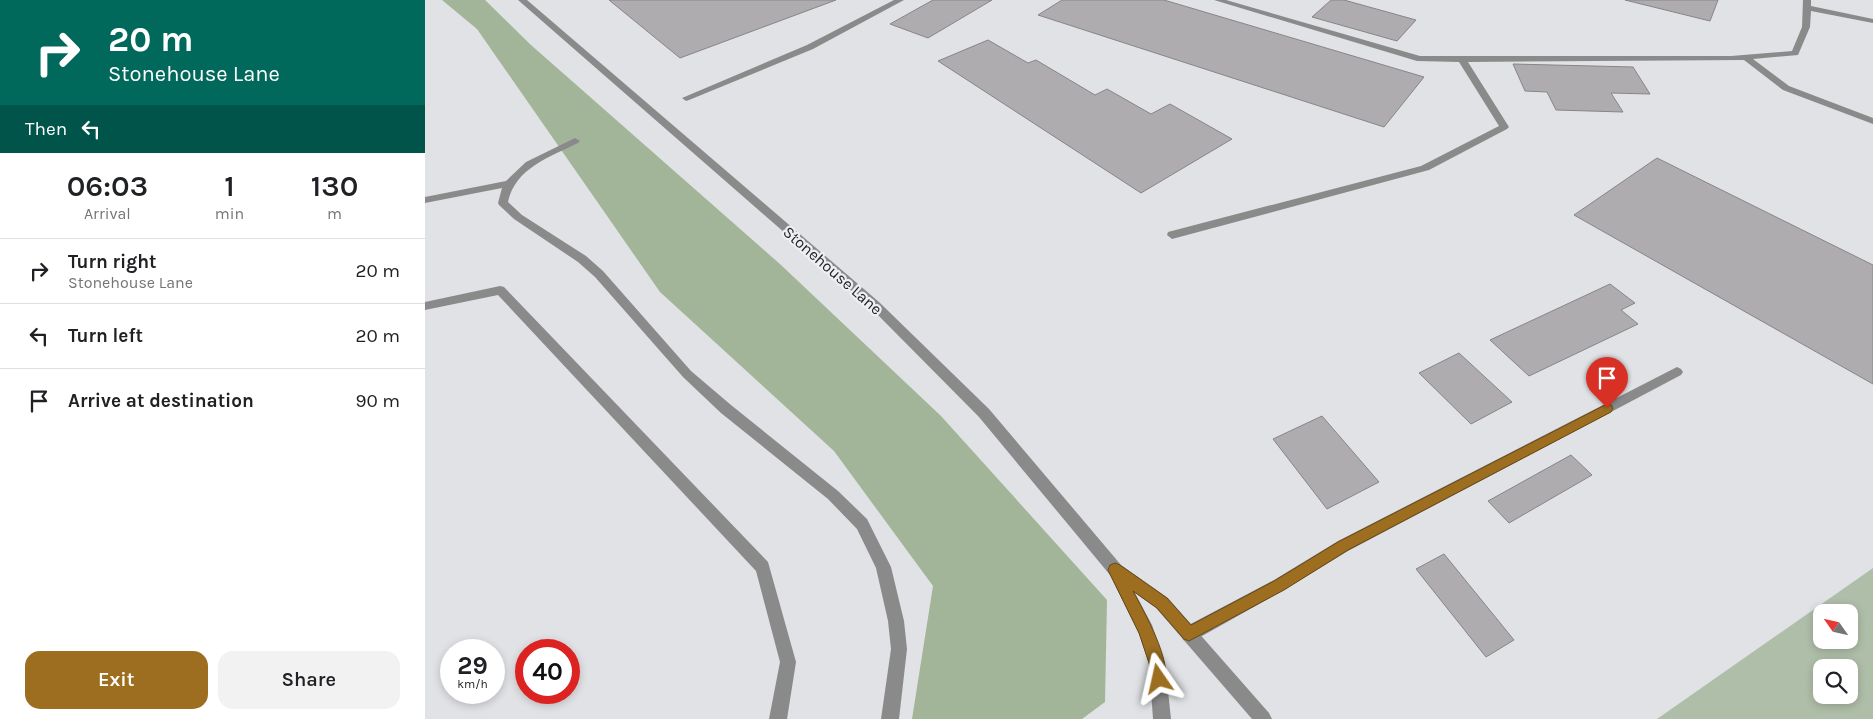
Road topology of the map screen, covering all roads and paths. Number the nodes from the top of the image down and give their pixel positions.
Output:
1 (522, 0) edge
2 (900, 0) edge
3 (1218, 0) edge
4 (1807, 4) edge
5 (1873, 21) edge
6 (1746, 58) junction
7 (1462, 59) junction
8 (685, 98) dead end
9 (1873, 121) edge
10 (575, 141) dead end
11 (507, 184) junction
12 (425, 200) edge
13 (1172, 235) dead end
14 (425, 306) edge
15 (1677, 372) dead end
16 (1115, 570) junction
17 (1189, 634) junction
18 (778, 719) edge
19 (890, 719) edge
20 (1162, 719) edge
21 (1263, 719) edge

1 - 16 street, Stonehouse Lane
2 - 8 street
3 - 7 street
4 - 5 street
4 - 6 street
6 - 7 street
6 - 9 street
7 - 13 street
10 - 11 street
11 - 12 street
11 - 19 street
14 - 18 street
15 - 17 street
16 - 17 street, Stonehouse Lane
16 - 20 street, Stonehouse Lane
17 - 21 street, Stonehouse Lane

